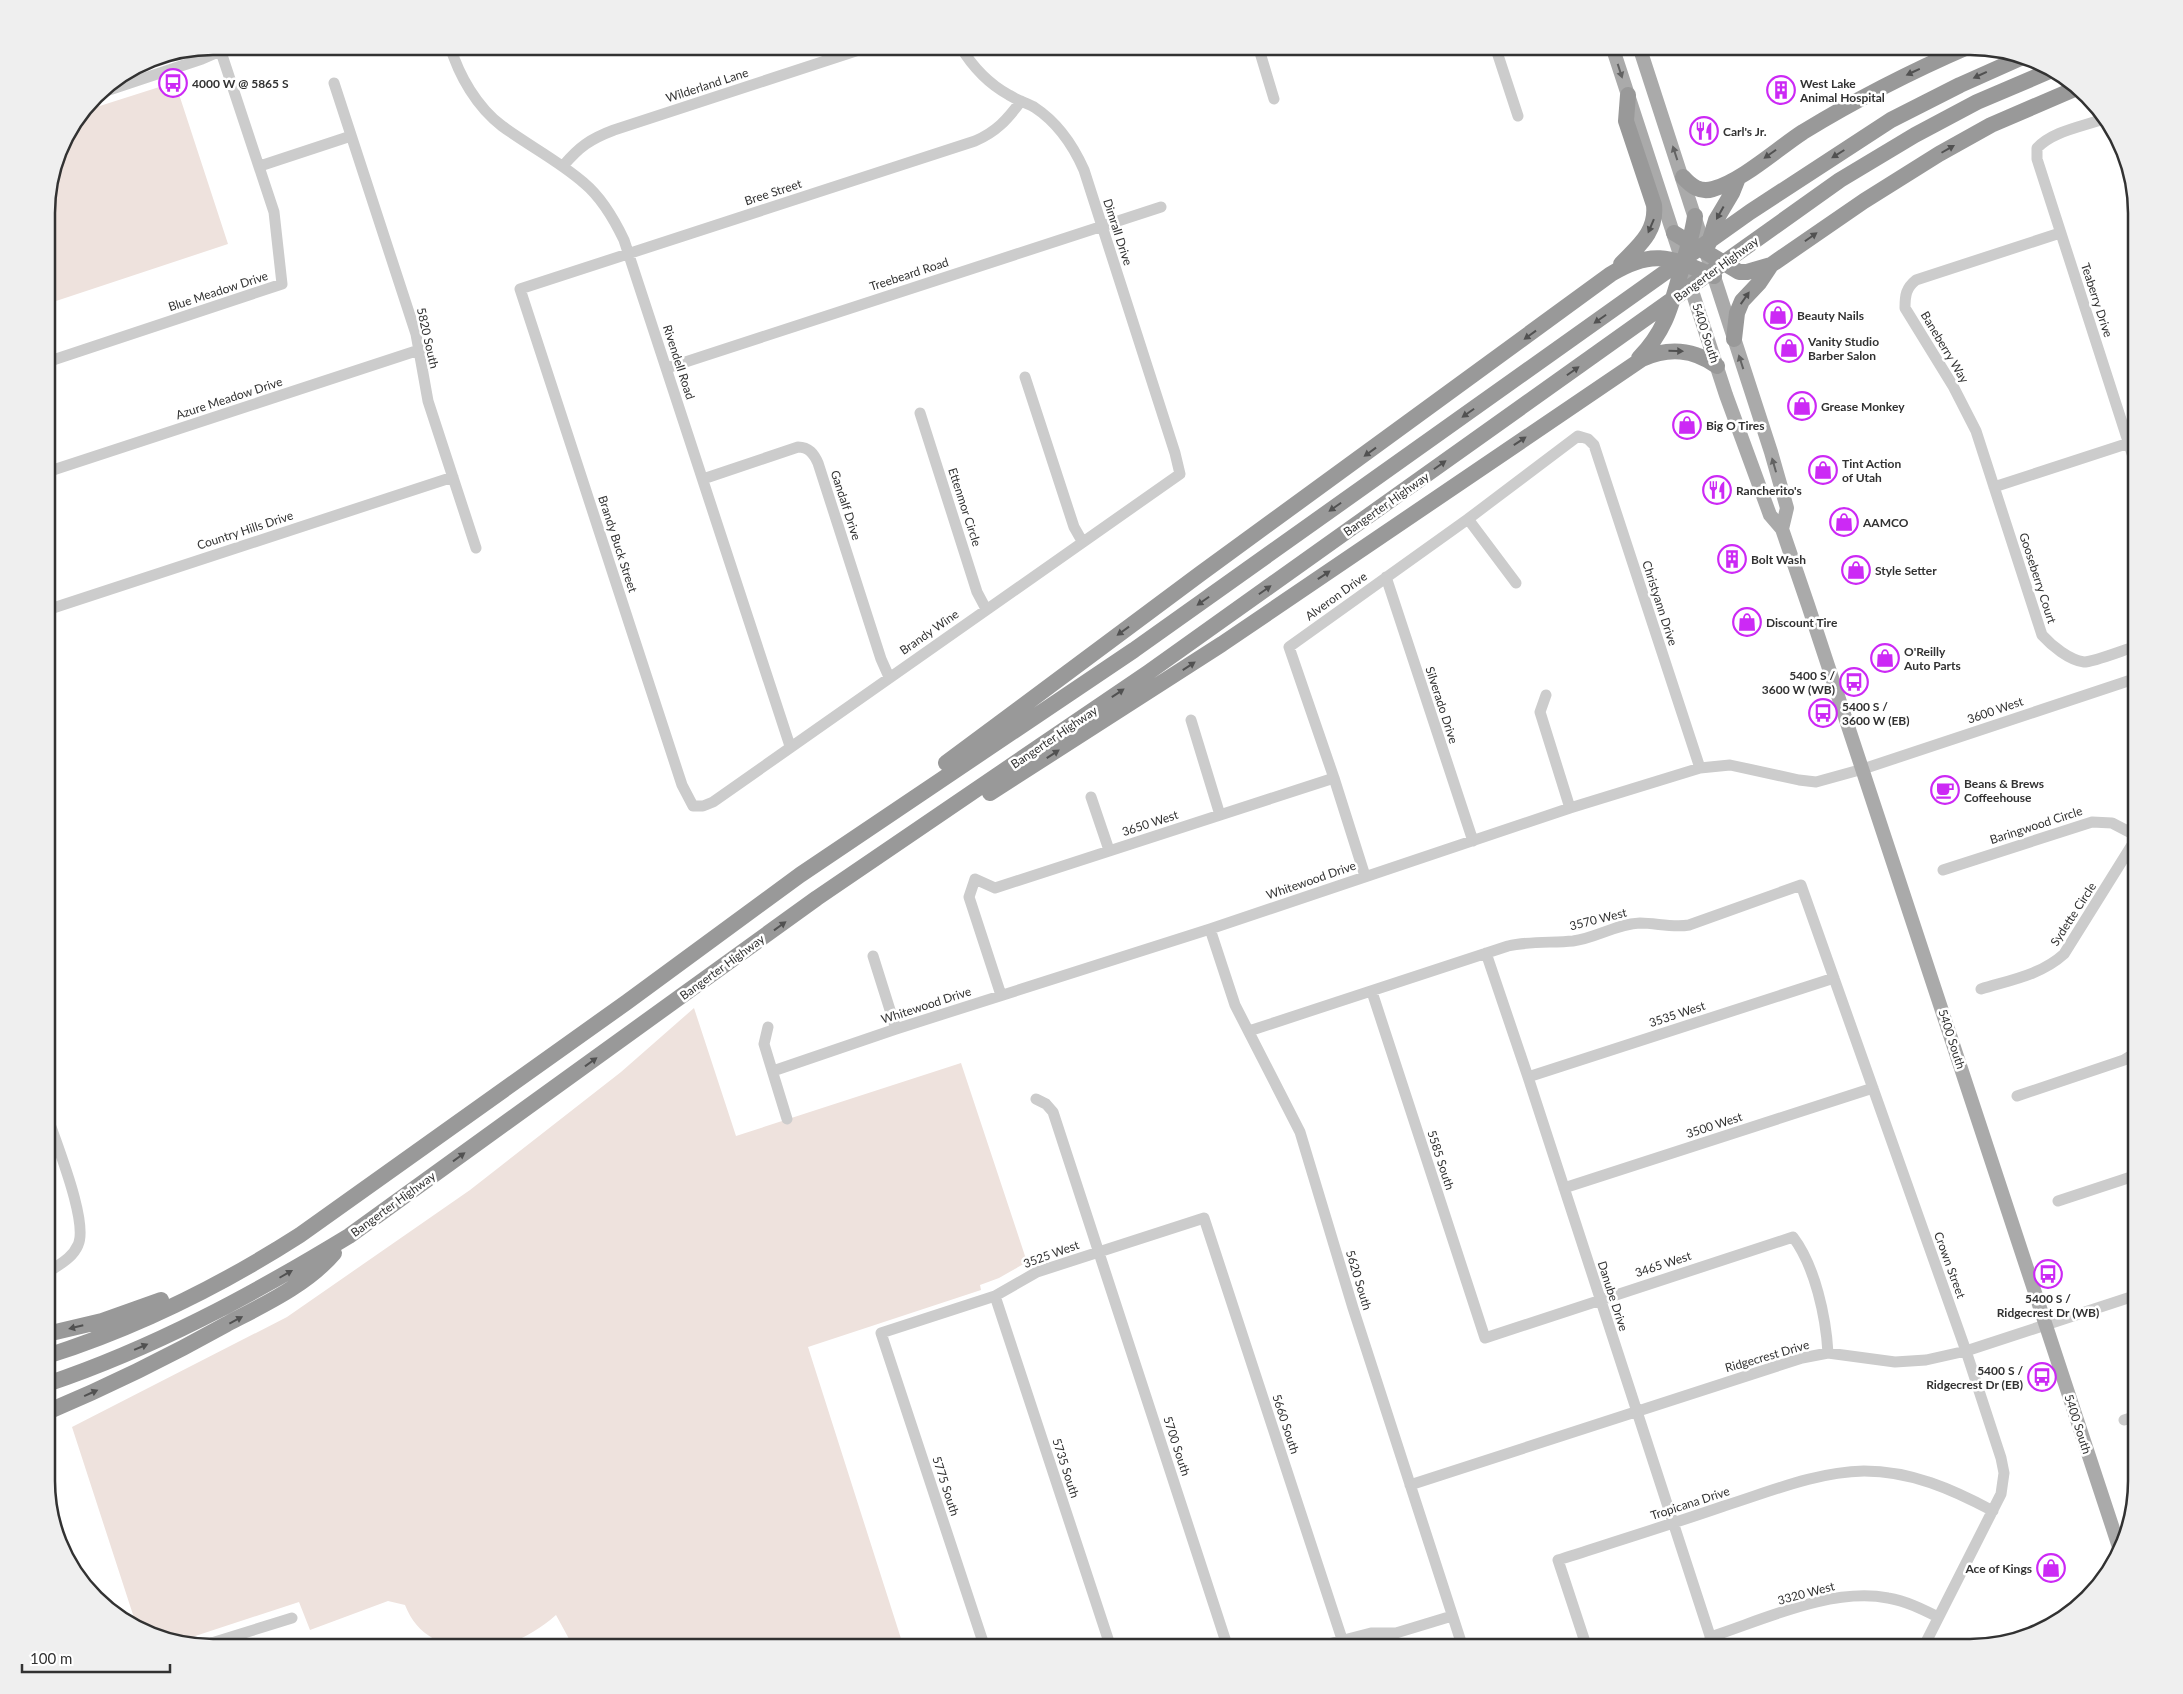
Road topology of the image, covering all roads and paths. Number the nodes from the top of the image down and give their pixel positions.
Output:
1 (222, 55) edge
2 (454, 55) edge
3 (843, 55) edge
4 (967, 55) edge
5 (1261, 55) edge
6 (1498, 55) edge
7 (1615, 55) edge
8 (1639, 55) edge
9 (1642, 55) edge
10 (1950, 55) edge
11 (194, 56) edge
12 (1644, 61) junction
13 (2014, 61) edge
14 (2044, 74) edge
15 (334, 83) dead end
16 (122, 84) edge
17 (2070, 91) edge
18 (1628, 95) junction
19 (1274, 99) dead end
20 (1020, 102) junction
21 (1518, 116) dead end
22 (2098, 121) edge
23 (351, 136) junction
24 (260, 166) junction
25 (563, 166) junction
26 (1683, 177) junction
27 (1738, 178) junction
28 (1161, 207) dead end
29 (1695, 216) junction
30 (1101, 226) junction
31 (1674, 233) junction
32 (2060, 233) junction
33 (1690, 242) junction
34 (1706, 251) junction
35 (630, 253) junction
36 (1683, 262) junction
37 (1771, 264) junction
38 (1699, 269) junction
39 (1611, 274) junction
40 (1714, 276) junction
41 (1692, 287) junction
42 (520, 289) joint
43 (1734, 339) junction
44 (419, 350) junction
45 (55, 359) edge
46 (1634, 364) junction
47 (1717, 366) junction
48 (667, 368) junction
49 (1025, 377) dead end
50 (920, 413) dead end
51 (2128, 443) joint
52 (1594, 445) joint
53 (55, 469) edge
54 (1180, 474) joint
55 (453, 477) junction
56 (702, 479) junction
57 (1994, 487) junction
58 (1468, 519) junction
59 (1782, 529) junction
60 (1082, 541) junction
61 (476, 548) dead end
62 (1386, 577) junction
63 (1516, 584) dead end
64 (55, 607) edge
65 (986, 609) junction
66 (2128, 649) edge
67 (889, 677) junction
68 (2128, 681) edge
69 (1546, 695) dead end
70 (1191, 720) dead end
71 (790, 746) junction
72 (1700, 768) junction
73 (1863, 769) junction
74 (1334, 778) junction
75 (1090, 797) dead end
76 (693, 806) joint
77 (1570, 808) junction
78 (1220, 815) junction
79 (2128, 832) edge
80 (1473, 841) junction
81 (1109, 850) junction
82 (2128, 851) edge
83 (1944, 870) dead end
84 (800, 875) junction
85 (1365, 876) junction
86 (1801, 885) joint
87 (817, 898) junction
88 (1210, 929) junction
89 (1486, 953) junction
90 (873, 956) dead end
91 (1834, 978) junction
92 (1981, 990) dead end
93 (1372, 992) junction
94 (1001, 995) junction
95 (768, 1027) dead end
96 (896, 1029) junction
97 (1249, 1030) junction
98 (2128, 1058) edge
99 (773, 1071) junction
100 (1528, 1077) junction
101 (1872, 1088) junction
102 (2017, 1096) dead end
103 (1036, 1099) dead end
104 (788, 1118) dead end
105 (55, 1139) edge
106 (2128, 1178) edge
107 (1564, 1188) junction
108 (2058, 1201) dead end
109 (1204, 1218) joint
110 (349, 1236) junction
111 (1099, 1252) junction
112 (55, 1267) edge
113 (222, 1280) junction
114 (995, 1296) junction
115 (2128, 1298) edge
116 (1600, 1300) junction
117 (2046, 1324) junction
118 (55, 1332) edge
119 (881, 1333) joint
120 (1485, 1338) joint
121 (1966, 1351) junction
122 (55, 1353) edge
123 (1828, 1353) junction
124 (55, 1381) edge
125 (55, 1408) edge
126 (1636, 1410) junction
127 (2128, 1419) edge
128 (2124, 1420) dead end
129 (1410, 1485) junction
130 (1993, 1511) junction
131 (1672, 1524) junction
132 (2117, 1540) edge
133 (1452, 1616) junction
134 (1938, 1617) junction
135 (292, 1618) dead end
136 (224, 1639) edge
137 (982, 1639) edge
138 (1107, 1639) edge
139 (1225, 1639) edge
140 (1342, 1639) joint
141 (1460, 1639) edge
142 (1584, 1639) edge
143 (1711, 1639) edge
144 (1722, 1639) edge
145 (1927, 1639) edge

1 - 24 street, Blue Meadow Drive
2 - 25 street, Rivendell Road
3 - 25 street, Wilderland Lane
4 - 20 street, Dimrall Drive
5 - 19 street
6 - 21 street
7 -> 18 main road, 5400 South
8 - 12 main road
9 - 12 main road, 5400 South
10 -> 27 highway
11 - 16 street
26 -> 12 main road, 5400 South
13 -> 84 highway
87 -> 14 highway, Bangerter Highway
15 - 23 street, 5820 South
37 -> 17 highway
18 - 31 main road, 5400 South
18 -> 39 highway
20 - 30 street, Dimrall Drive
20 - 35 street, Bree Street
22 - 32 street, Teaberry Drive
23 - 24 street
23 - 44 street, 5820 South
24 - 45 street, Blue Meadow Drive
25 - 35 street, Rivendell Road
26 - 27 highway
26 - 29 main road, 5400 South
27 -> 34 highway
28 - 30 street, Treebeard Road
29 - 33 highway
29 - 34 main road, 5400 South
30 - 48 street, Treebeard Road
30 - 54 street, Dimrall Drive
31 - 33 highway
31 - 36 main road, 5400 South
32 - 51 street, Teaberry Drive
32 - 57 street, Baneberry Way
33 - 34 highway
33 - 36 highway
34 - 37 highway
34 - 38 highway
34 - 40 main road, 5400 South
35 - 42 street, Bree Street
35 - 48 street, Rivendell Road
36 - 38 highway
36 - 39 highway
36 - 41 main road, 5400 South
36 - 46 highway
43 -> 37 highway
38 - 40 highway
38 - 41 highway
39 -> 84 highway
40 - 43 main road, 5400 South
41 - 47 main road, 5400 South
42 - 76 street, Brandy Buck Street
59 -> 43 main road, 5400 South
44 - 53 street, Azure Meadow Drive
44 - 55 street, 5820 South
46 -> 47 highway
87 -> 46 highway
47 - 59 main road, 5400 South
48 - 56 street, Rivendell Road
49 - 60 street
50 - 65 street, Ettenmor Circle
51 - 57 street
52 - 58 street, Alveron Drive
52 - 72 street, Christyann Drive
54 - 60 street, Brandy Wine
55 - 61 street, 5820 South
55 - 64 street, Country Hills Drive
56 - 67 street, Gandalf Drive
56 - 71 street, Rivendell Road
57 - 66 street, Gooseberry Court
58 - 62 street, Alveron Drive
58 - 63 street
59 - 73 main road, 5400 South
60 - 65 street, Brandy Wine
62 - 74 street, Alveron Drive
62 - 80 street, Silverado Drive
65 - 67 street, Brandy Wine
67 - 71 street, Brandy Wine
68 - 73 street, 3600 West
69 - 77 street
70 - 78 street
71 - 76 street, Brandy Wine
72 - 73 street, Whitewood Drive
72 - 77 street, Whitewood Drive
73 - 117 main road, 5400 South
74 - 78 street, 3650 West
74 - 85 street, Alveron Drive
75 - 81 street
77 - 80 street, Whitewood Drive
78 - 81 street, 3650 West
79 - 83 street, Baringwood Circle
80 - 85 street, Whitewood Drive
81 - 94 street, 3650 West
82 - 92 street, Sydette Circle
84 - 113 highway
85 - 88 street, Whitewood Drive
86 - 89 street, 3570 West
86 - 91 street, Crown Street
110 -> 87 highway, Bangerter Highway
88 - 94 street, Whitewood Drive
88 - 97 street, 5620 South
89 - 93 street, 3570 West
89 - 100 street, Danube Drive
90 - 96 street
91 - 100 street, 3535 West
91 - 101 street, Crown Street
93 - 97 street, 3570 West
93 - 120 street, 5585 South
94 - 96 street, Whitewood Drive
95 - 99 street
96 - 99 street, Whitewood Drive
97 - 129 street, 5620 South
98 - 102 street
99 - 104 street
100 - 107 street, Danube Drive
101 - 107 street, 3500 West
101 - 121 street, Crown Street
103 - 111 street, 5700 South
105 - 112 street
106 - 108 street
107 - 116 street, Danube Drive
109 - 111 street, 3525 West
109 - 140 street, 5660 South
124 -> 110 highway, Bangerter Highway
125 -> 110 highway
111 - 114 street, 3525 West
111 - 139 street, 5700 South
113 -> 118 highway
113 - 122 highway
114 - 119 street, 3525 West
114 - 138 street, 5735 South
115 - 117 street, Ridgecrest Drive
116 - 120 street, 3465 West
116 - 123 street, 3465 West
116 - 126 street, Danube Drive
117 - 121 street, Ridgecrest Drive
117 - 132 main road, 5400 South
119 - 137 street, 5775 South
121 - 123 street, Ridgecrest Drive
121 - 130 street, Crown Street
123 - 126 street, Ridgecrest Drive
126 - 129 street, Ridgecrest Drive
126 - 131 street, Danube Drive
127 - 128 street
129 - 133 street, 5620 South
130 - 131 street, Tropicana Drive
130 - 134 street, Crown Street
131 - 142 street, Tropicana Drive
131 - 143 street, Danube Drive
133 - 140 street
133 - 141 street, 5620 South
134 - 144 street, 3320 West
134 - 145 street, Crown Street
135 - 136 street

